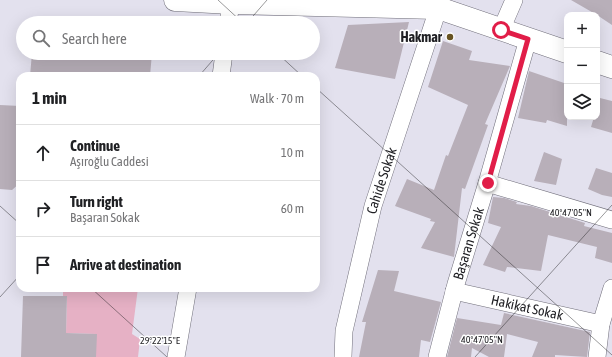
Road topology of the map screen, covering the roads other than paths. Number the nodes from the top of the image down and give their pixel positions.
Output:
1 (175, 0) edge
2 (417, 0) edge
3 (514, 0) edge
4 (439, 4) edge
5 (233, 9) edge
6 (501, 30) junction
7 (528, 39) junction
8 (564, 51) edge
9 (223, 60) edge
10 (600, 63) edge
11 (612, 67) edge
12 (222, 72) edge
13 (488, 183) junction
14 (612, 220) edge
15 (612, 288) edge
16 (454, 291) junction
17 (187, 292) edge
18 (601, 324) junction
19 (176, 357) edge
20 (343, 357) edge
21 (437, 357) edge
22 (597, 357) edge

1 - 5 street
2 - 4 street
3 - 6 street
4 - 5 street
4 - 6 street
4 - 20 street, Cahide Sokak
6 - 7 street
7 - 8 street
7 - 13 street, Başaran Sokak
9 - 12 street
10 - 11 street
13 - 14 street
13 - 16 street, Başaran Sokak
15 - 18 street
16 - 18 street, Hakikat Sokak
16 - 21 street, Başaran Sokak
17 - 19 street
18 - 22 street

